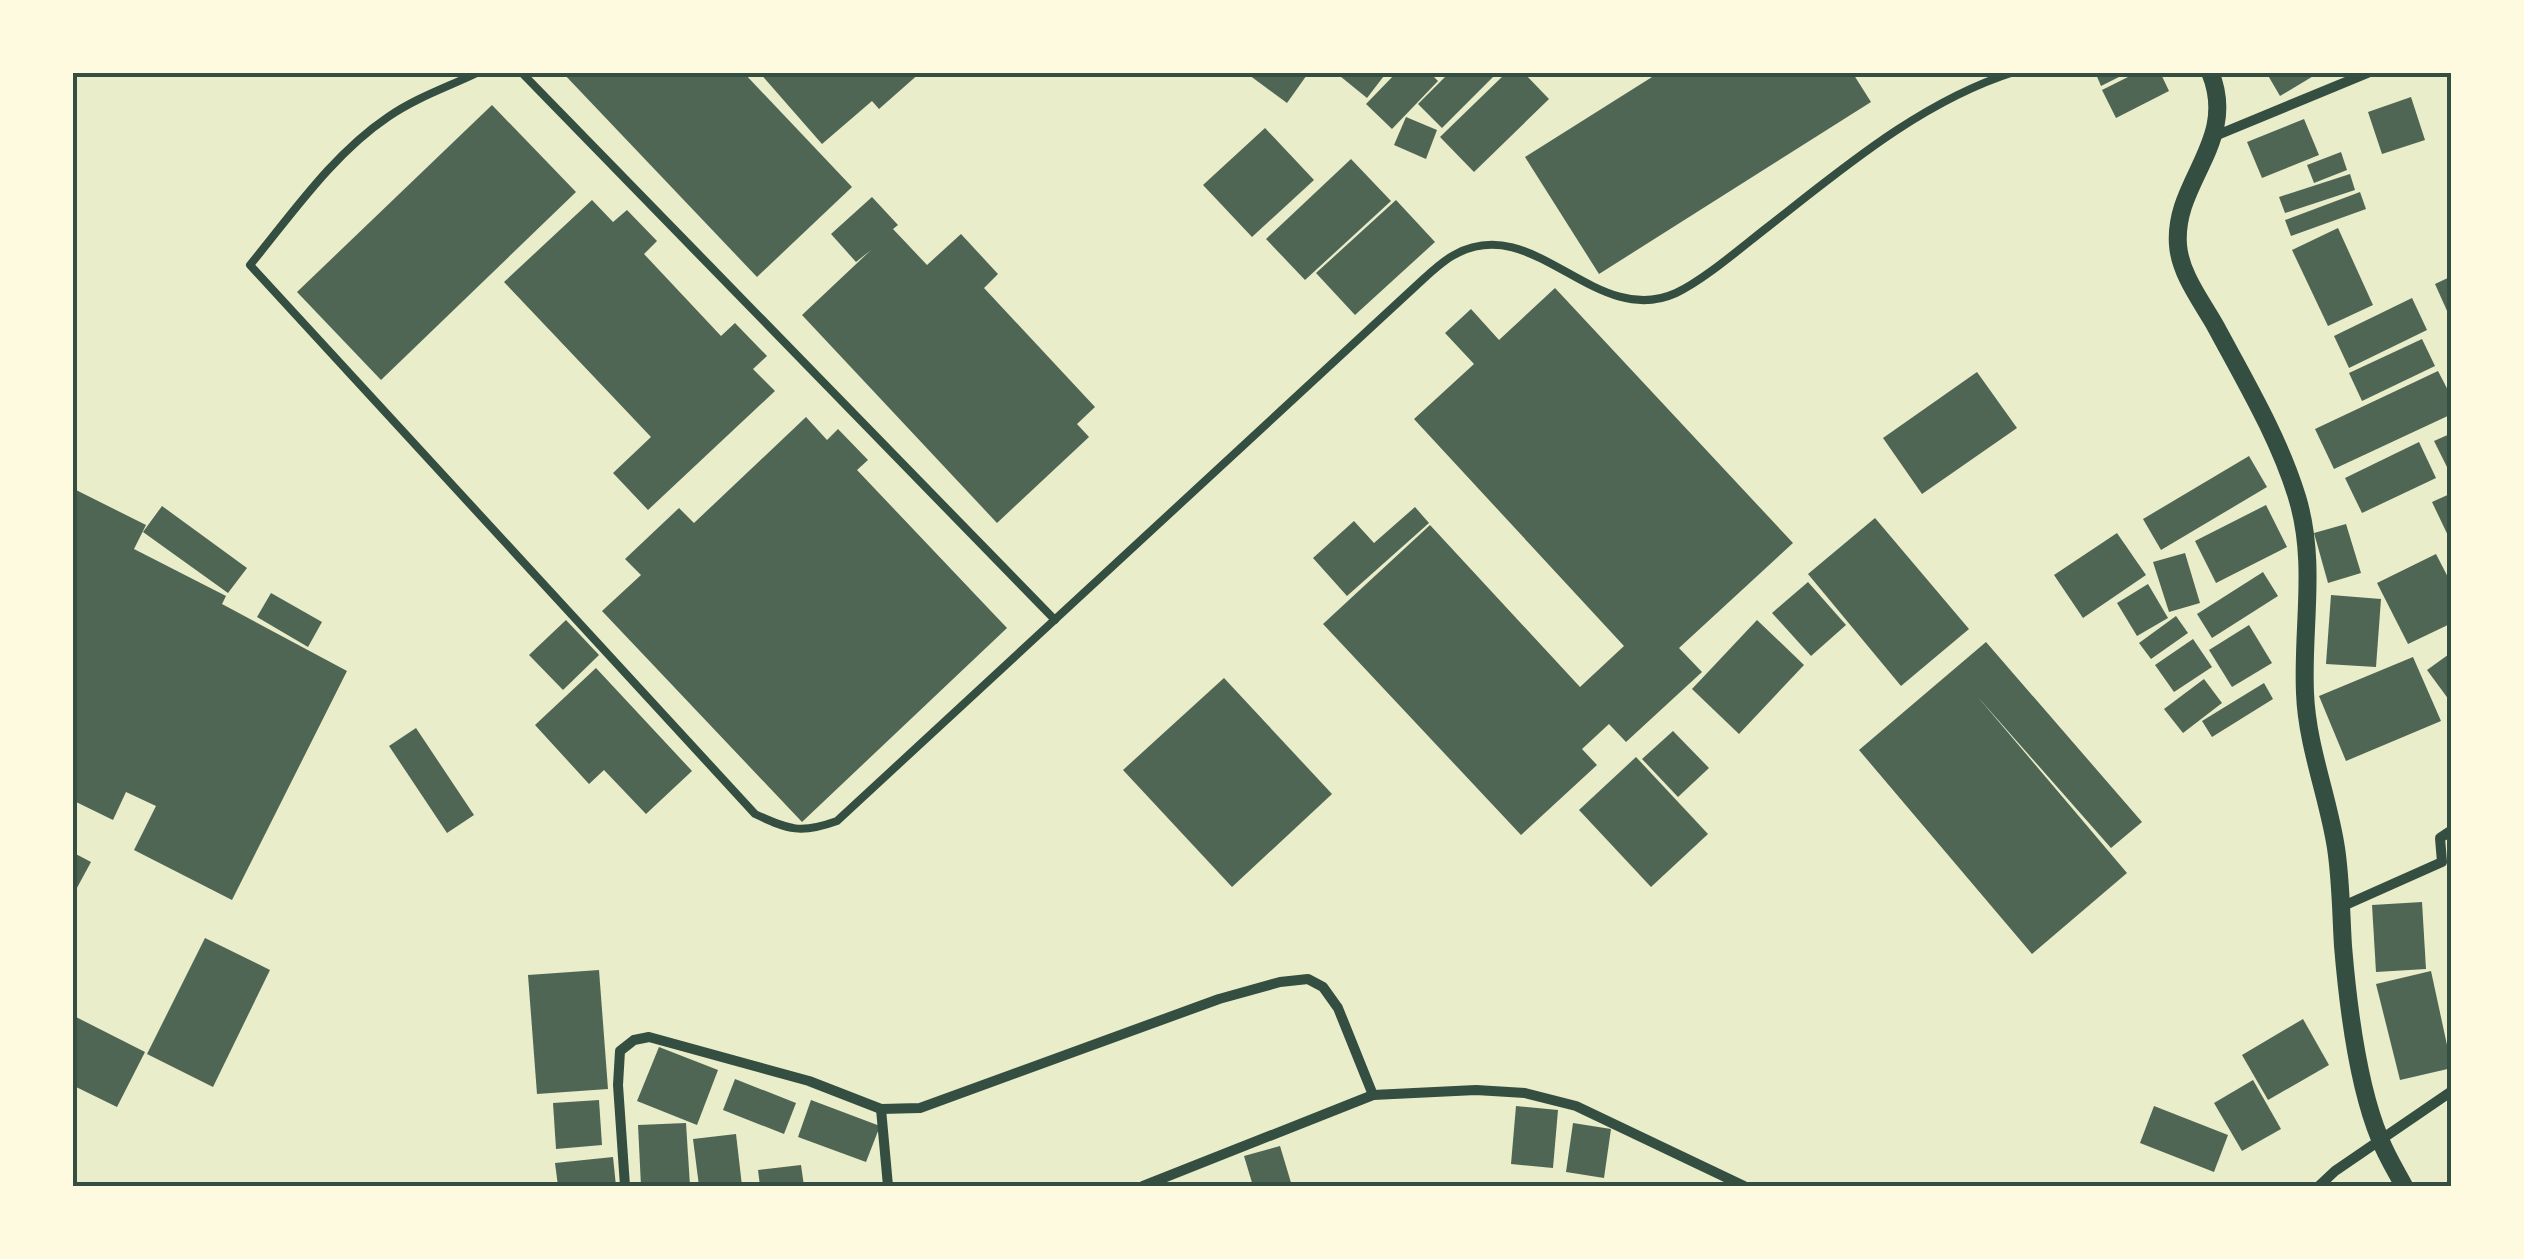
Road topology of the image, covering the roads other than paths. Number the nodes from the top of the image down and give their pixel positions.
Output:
1 (479, 72) edge
2 (521, 72) edge
3 (2014, 72) edge
4 (2210, 72) edge
5 (2370, 72) edge
6 (2215, 136) junction
7 (1055, 620) junction
8 (2452, 830) edge
9 (2341, 908) junction
10 (2452, 1091) edge
11 (1372, 1095) junction
12 (881, 1110) junction
13 (2380, 1140) junction
14 (625, 1186) edge
15 (888, 1186) edge
16 (1143, 1186) edge
17 (1744, 1186) edge
18 (2319, 1186) edge
19 (2404, 1186) edge

1 - 7 lane
2 - 7 lane
3 - 7 lane
4 - 6 street
5 - 6 street
6 - 9 street
8 - 9 street
9 - 13 street
10 - 13 street
11 - 12 street
11 - 16 street
11 - 17 street
12 - 14 street
12 - 15 street
13 - 18 street
13 - 19 street

